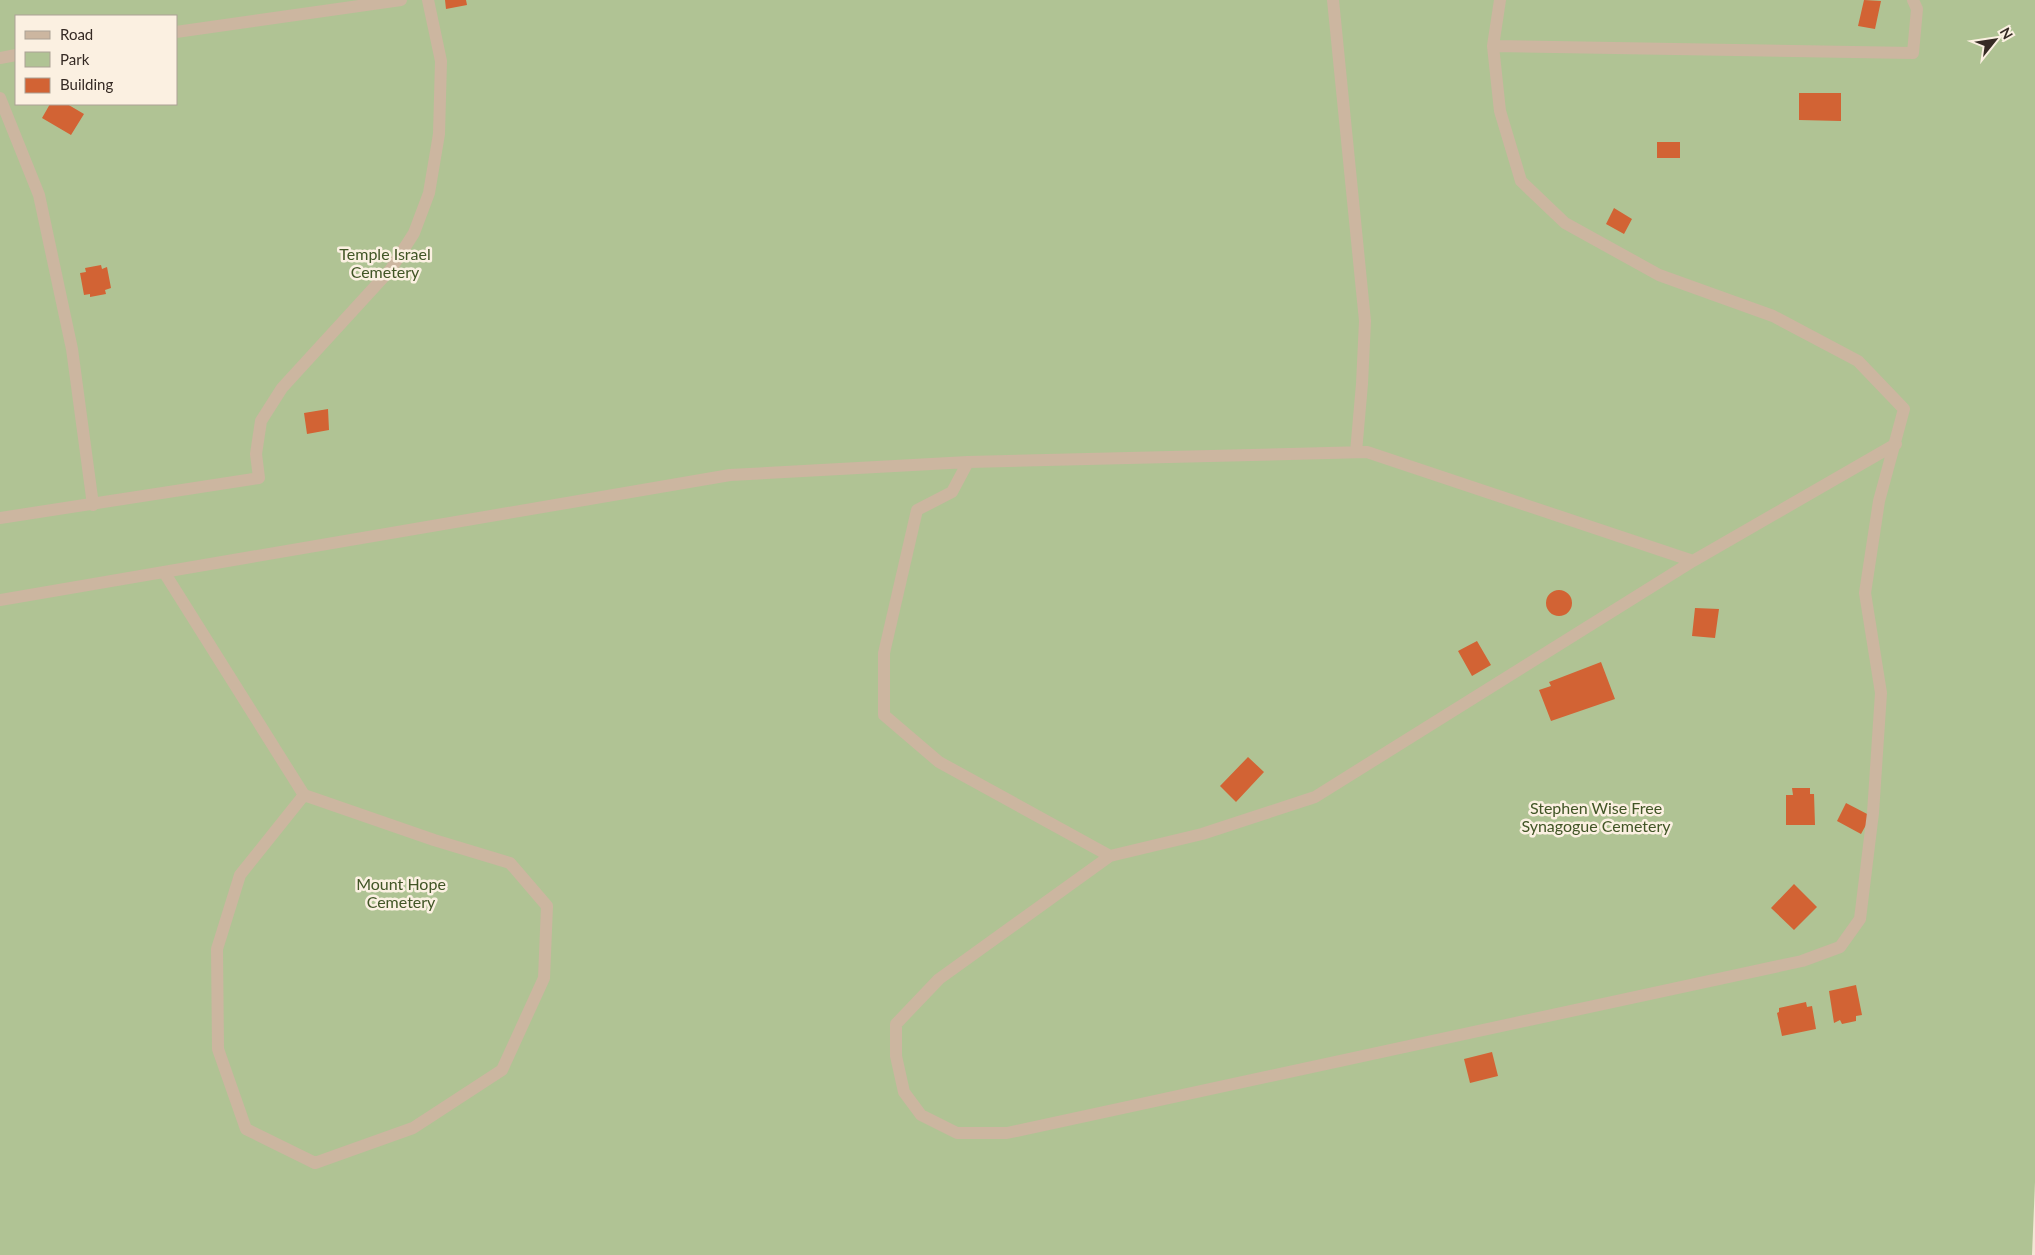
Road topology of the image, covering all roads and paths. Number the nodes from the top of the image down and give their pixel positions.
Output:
1 (401, 0) edge
2 (428, 0) edge
3 (1334, 0) edge
4 (1500, 0) edge
5 (1913, 0) edge
6 (178, 32) edge
7 (1493, 46) junction
8 (15, 55) edge
9 (0, 58) edge
10 (0, 98) edge
11 (1896, 444) junction
12 (1356, 452) junction
13 (968, 462) junction
14 (92, 504) junction
15 (0, 518) edge
16 (1693, 561) junction
17 (164, 572) junction
18 (0, 600) edge
19 (304, 795) junction
20 (1110, 856) junction

1 - 6 lane
2 - 14 lane
3 - 12 lane
4 - 7 lane
5 - 7 lane
7 - 11 lane
8 - 9 lane
10 - 14 lane
11 - 16 lane
11 - 20 lane
12 - 13 lane
12 - 16 lane
13 - 17 lane
13 - 20 lane
14 - 15 lane
16 - 20 lane
17 - 18 lane
17 - 19 lane
19 - 19 lane

